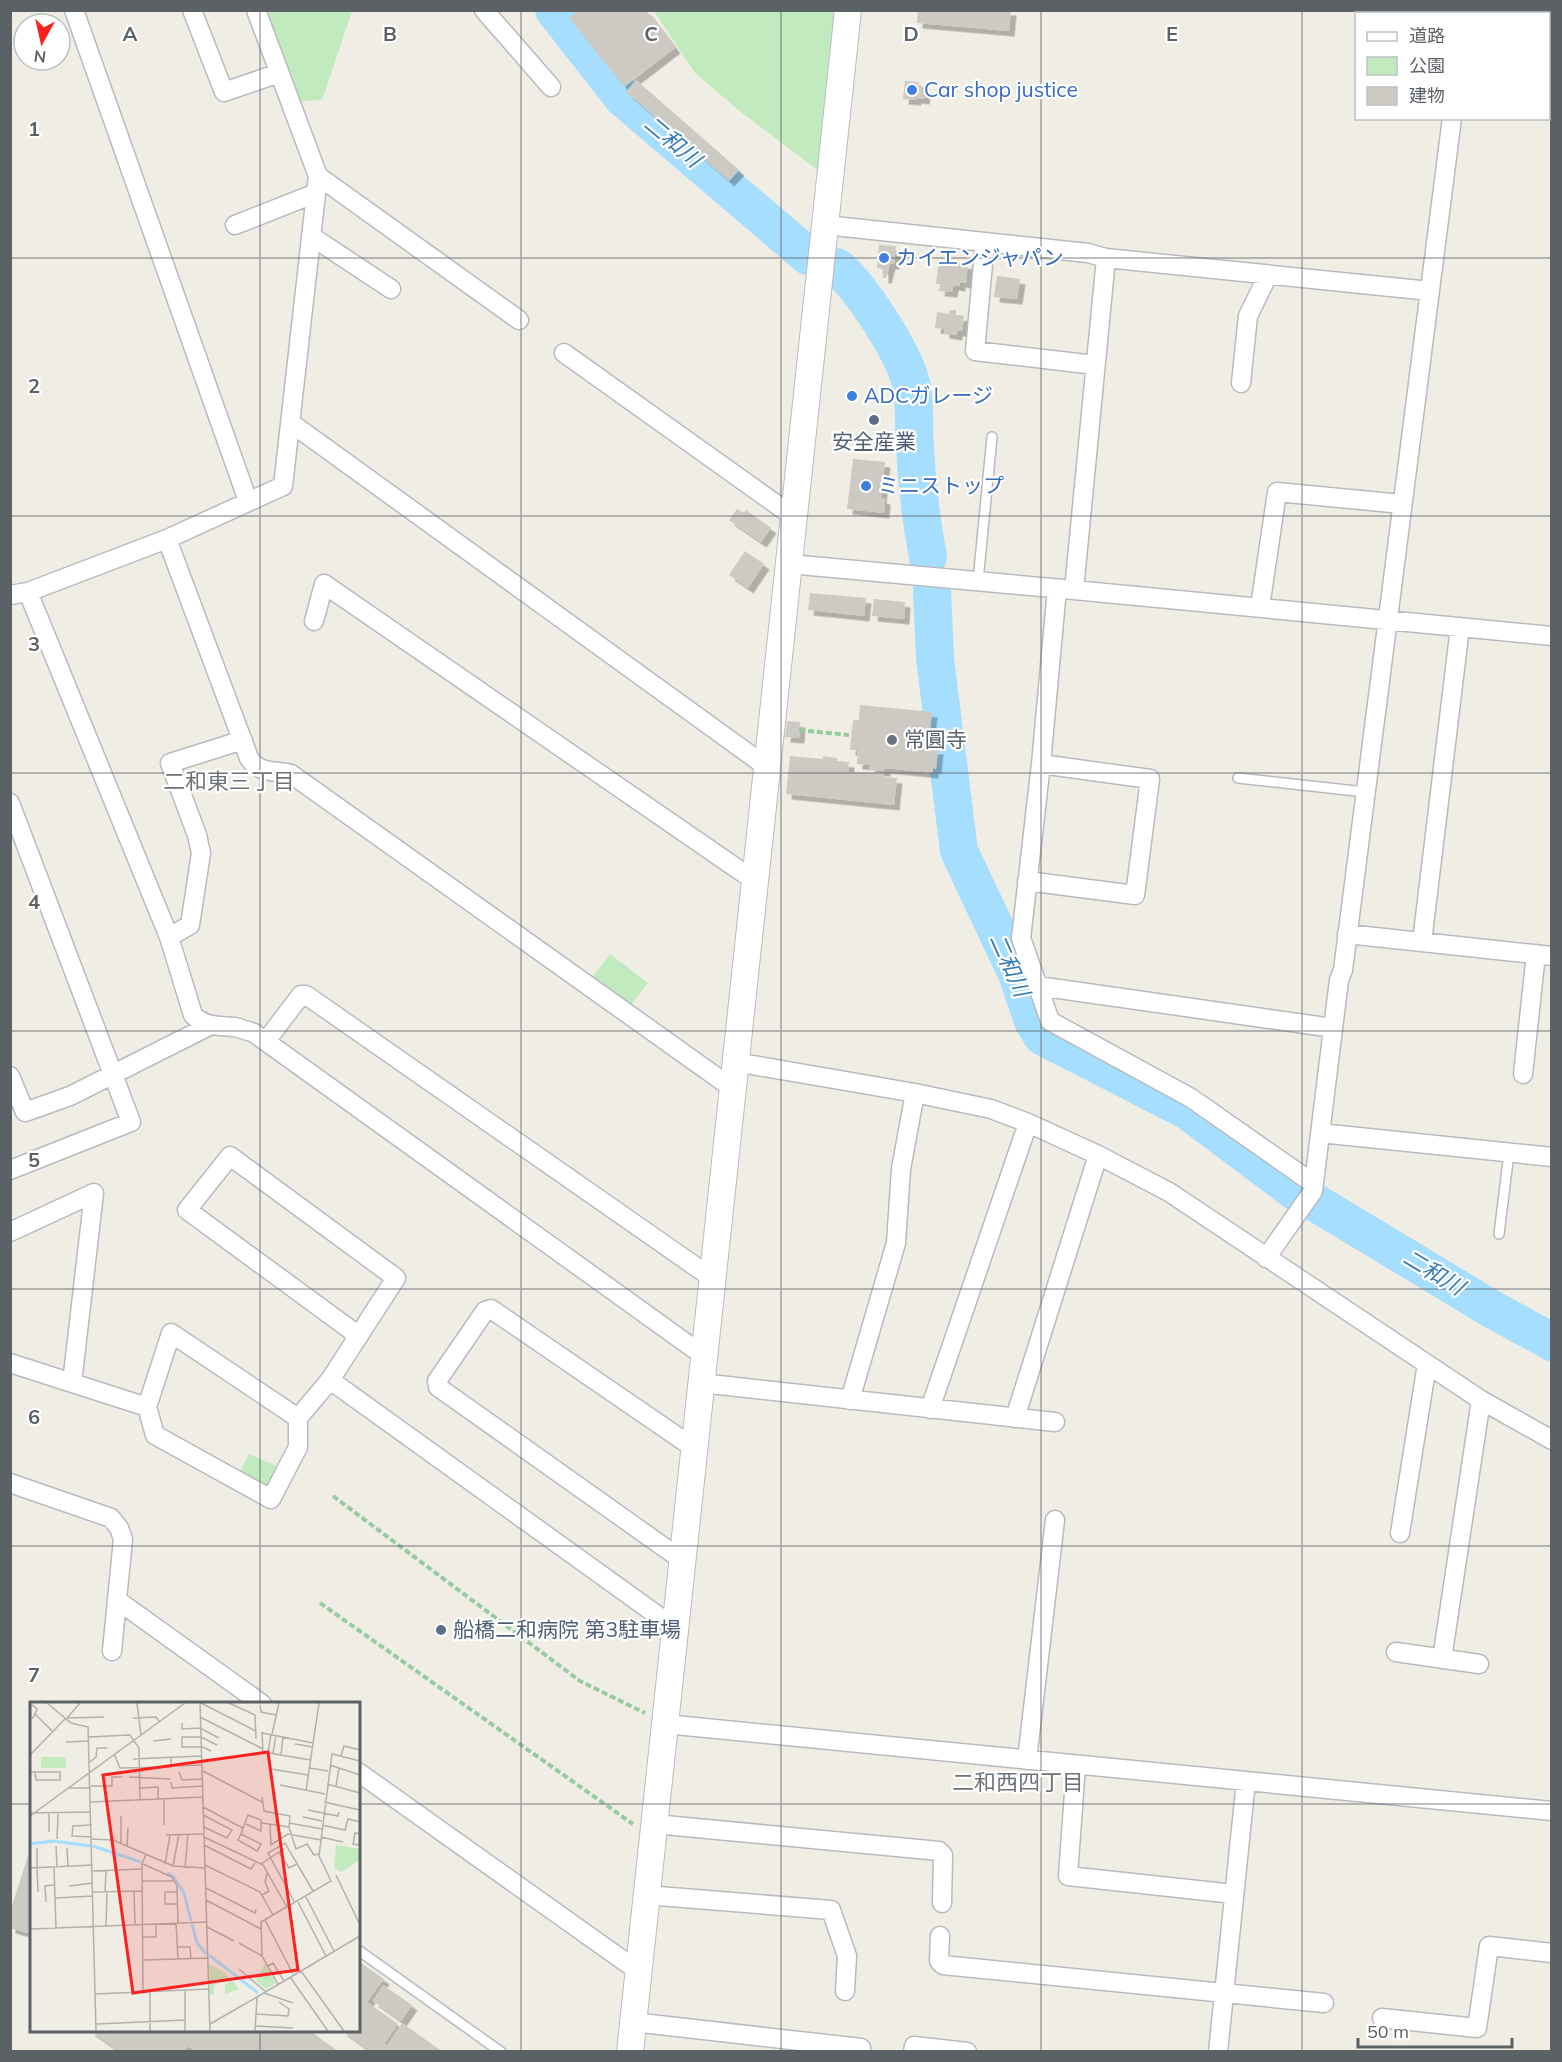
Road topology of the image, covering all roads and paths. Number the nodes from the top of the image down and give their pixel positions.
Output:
1 (74, 10) edge
2 (192, 10) edge
3 (256, 10) edge
4 (484, 10) edge
5 (848, 10) edge
6 (279, 73) junction
7 (551, 87) dead end
8 (1452, 120) edge
9 (317, 184) junction
10 (234, 225) dead end
11 (825, 225) junction
12 (311, 236) junction
13 (985, 242) junction
14 (1106, 258) junction
15 (1268, 274) junction
16 (392, 289) dead end
17 (1430, 291) junction
18 (519, 320) dead end
19 (564, 353) dead end
20 (1095, 365) junction
21 (1241, 383) dead end
22 (291, 423) junction
23 (993, 437) dead end
24 (249, 501) junction
25 (1402, 504) junction
26 (794, 517) junction
27 (167, 539) junction
28 (789, 564) junction
29 (978, 581) junction
30 (1066, 589) junction
31 (19, 594) edge
32 (1260, 608) junction
33 (1387, 620) junction
34 (314, 621) dead end
35 (1460, 627) junction
36 (1551, 636) edge
37 (799, 730) dead end
38 (849, 735) dead end
39 (243, 740) junction
40 (1041, 764) junction
41 (767, 767) junction
42 (1238, 778) dead end
43 (1365, 792) junction
44 (10, 803) edge
45 (755, 881) junction
46 (1027, 881) junction
47 (1347, 934) junction
48 (169, 937) junction
49 (1422, 942) junction
50 (1544, 955) edge
51 (1038, 986) junction
52 (209, 1026) junction
53 (1333, 1028) junction
54 (266, 1041) junction
55 (735, 1062) junction
56 (1523, 1074) dead end
57 (112, 1075) junction
58 (10, 1076) edge
59 (732, 1088) junction
60 (915, 1093) junction
61 (1028, 1123) junction
62 (1320, 1133) junction
63 (1509, 1153) junction
64 (1098, 1155) junction
65 (1551, 1157) edge
66 (10, 1170) edge
67 (1309, 1195) junction
68 (10, 1232) edge
69 (1499, 1234) dead end
70 (1266, 1257) junction
71 (712, 1278) junction
72 (359, 1336) junction
73 (704, 1356) junction
74 (10, 1364) edge
75 (1427, 1364) junction
76 (330, 1380) junction
77 (72, 1383) junction
78 (701, 1383) junction
79 (850, 1400) junction
80 (1481, 1400) junction
81 (147, 1407) junction
82 (930, 1409) junction
83 (298, 1418) junction
84 (1016, 1418) junction
85 (1056, 1422) dead end
86 (1551, 1440) edge
87 (694, 1448) junction
88 (10, 1483) edge
89 (333, 1496) dead end
90 (1055, 1520) dead end
91 (1400, 1533) dead end
92 (682, 1560) junction
93 (117, 1600) junction
94 (320, 1603) dead end
95 (675, 1628) junction
96 (112, 1651) dead end
97 (1395, 1652) dead end
98 (1442, 1659) junction
99 (1479, 1664) dead end
100 (259, 1702) edge
101 (665, 1722) junction
102 (1027, 1760) junction
103 (1076, 1765) junction
104 (360, 1773) edge
105 (1246, 1781) junction
106 (1551, 1811) edge
107 (653, 1831) junction
108 (1234, 1894) junction
109 (646, 1895) junction
110 (942, 1903) dead end
111 (940, 1936) dead end
112 (360, 1951) edge
113 (1551, 1953) edge
114 (638, 1971) junction
115 (845, 1990) dead end
116 (1224, 1993) junction
117 (1324, 2003) dead end
118 (1382, 2018) dead end
119 (633, 2022) junction
120 (861, 2048) dead end
121 (501, 2052) edge
122 (630, 2052) edge
123 (913, 2052) edge
124 (967, 2052) edge
125 (1218, 2052) edge

1 - 24 street
2 - 6 street
3 - 6 street
4 - 7 street
5 - 11 street
6 - 9 street
8 - 17 street
9 - 10 street
9 - 12 street
9 - 18 street
11 - 13 street
11 - 26 street
12 - 16 street
12 - 22 street
13 - 14 street
13 - 20 street
14 - 15 street
14 - 20 street
15 - 17 street
15 - 21 street
17 - 25 street
19 - 26 street
20 - 30 street
22 - 24 street
22 - 41 street
23 - 29 lane
24 - 27 street
25 - 32 street
25 - 33 street
26 - 28 street
27 - 31 street
27 - 39 street
28 - 29 street
28 - 41 street
29 - 30 street
30 - 32 street
30 - 40 street
31 - 48 street
32 - 33 street
33 - 35 street
33 - 43 street
34 - 45 street
35 - 36 street
35 - 49 street
37 - 38 path
39 - 48 street
39 - 59 street
40 - 46 street
40 - 46 street
41 - 45 street
42 - 43 lane
43 - 47 street
44 - 57 street
45 - 55 street
46 - 51 street
47 - 49 street
47 - 53 street
48 - 52 street
49 - 50 street
50 - 56 street
51 - 53 street
51 - 67 street
52 - 54 street
52 - 57 street
53 - 62 street
54 - 71 street
54 - 73 street
55 - 59 street
55 - 60 street
57 - 58 street
57 - 66 street
59 - 71 street
60 - 61 street
60 - 79 street
61 - 64 street
61 - 82 street
62 - 63 street
62 - 67 street
63 - 65 street
63 - 69 lane
64 - 70 street
64 - 84 street
67 - 70 street
68 - 77 street
70 - 75 street
71 - 73 street
72 - 72 street
72 - 76 street
73 - 78 street
74 - 77 street
75 - 80 street
75 - 91 street
76 - 83 street
76 - 95 street
77 - 81 street
78 - 79 street
78 - 87 street
79 - 82 street
80 - 86 street
80 - 98 street
81 - 83 street
81 - 83 street
82 - 84 street
84 - 85 street
87 - 92 street
87 - 92 street
88 - 93 street
89 - 101 path
90 - 102 street
92 - 95 street
93 - 96 street
93 - 100 street
94 - 107 path
95 - 101 street
97 - 98 street
98 - 99 street
101 - 102 street
101 - 107 street
102 - 103 street
103 - 105 street
103 - 108 street
104 - 114 street
105 - 106 street
105 - 108 street
107 - 109 street
107 - 110 street
108 - 116 street
109 - 114 street
109 - 115 street
111 - 116 street
112 - 121 lane
113 - 118 street
114 - 119 street
116 - 117 street
116 - 125 street
119 - 120 street
119 - 122 street
123 - 124 street

